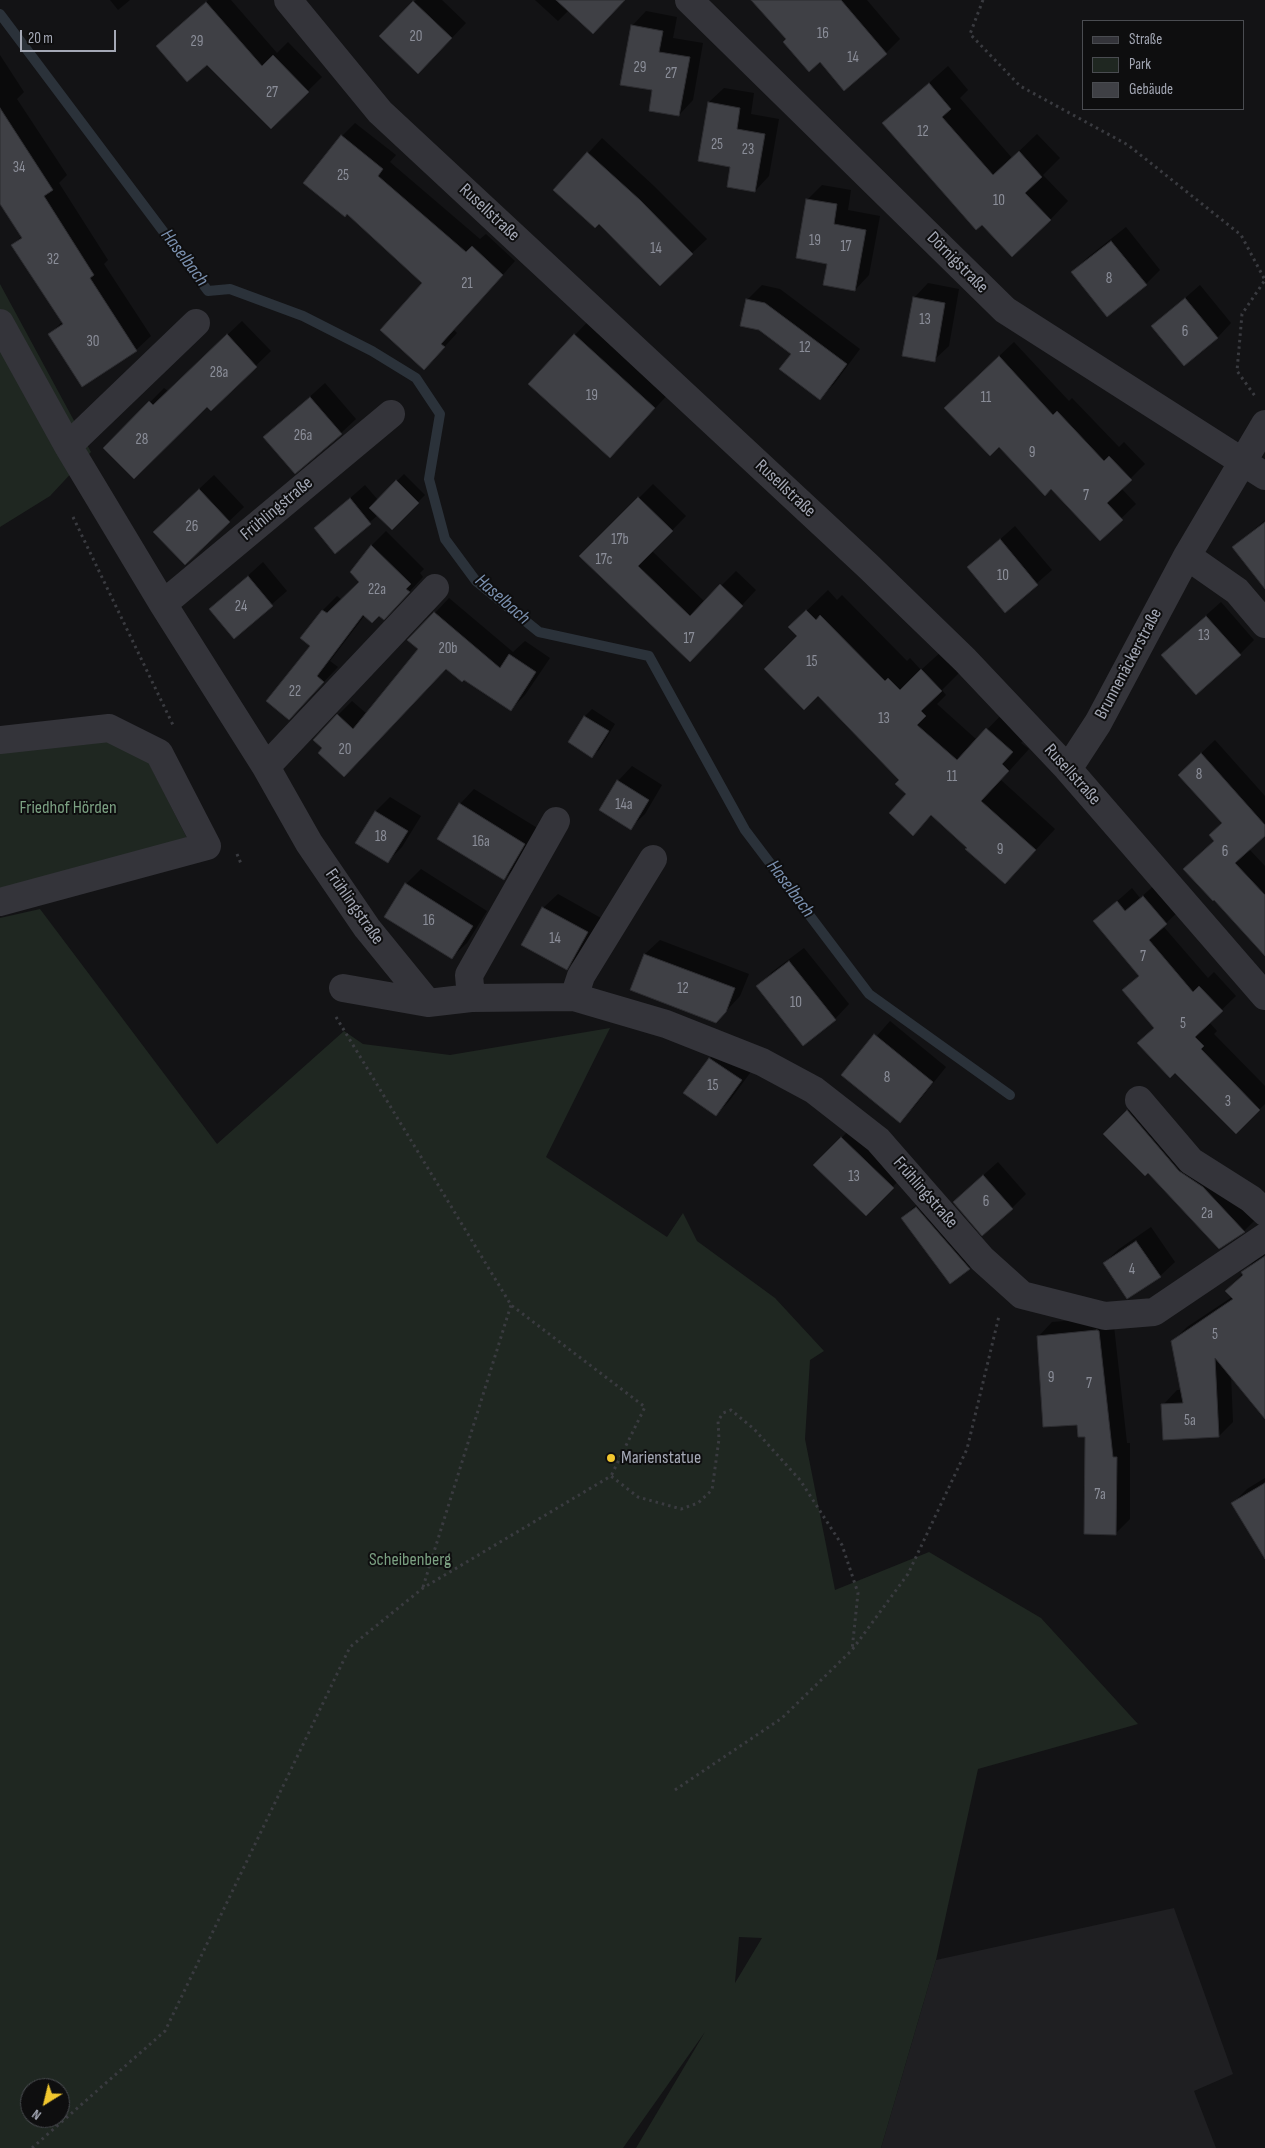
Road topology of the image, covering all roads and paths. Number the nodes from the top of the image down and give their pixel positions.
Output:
1 (288, 0) edge
2 (689, 0) edge
3 (984, 0) edge
4 (0, 323) edge
5 (196, 323) dead end
6 (1262, 413) edge
7 (391, 414) dead end
8 (68, 446) junction
9 (1241, 463) junction
10 (1265, 476) edge
11 (91, 485) junction
12 (1187, 556) junction
13 (435, 588) dead end
14 (163, 604) junction
15 (1265, 624) edge
16 (176, 732) dead end
17 (0, 740) edge
18 (266, 767) junction
19 (1068, 768) junction
20 (556, 821) dead end
21 (234, 848) dead end
22 (653, 859) dead end
23 (242, 866) dead end
24 (0, 902) edge
25 (1265, 996) edge
26 (574, 997) junction
27 (471, 998) junction
28 (337, 999) joint
29 (428, 1003) junction
30 (1139, 1100) dead end
31 (1265, 1212) edge
32 (1265, 1237) edge
33 (1022, 1295) junction
34 (511, 1306) junction
35 (611, 1476) junction
36 (423, 1588) junction
37 (852, 1650) junction
38 (674, 1790) dead end
39 (32, 2148) edge

1 - 19 street, Rusellstraße
2 - 9 street, Dörnigstraße
3 - 6 path
4 - 8 street, Frühlingstraße
5 - 8 street
6 - 9 street, Brunnenäckerstraße
7 - 14 street, Frühlingstraße
8 - 11 street, Frühlingstraße
9 - 10 street, Dörnigstraße
9 - 12 street, Brunnenäckerstraße
11 - 14 street, Frühlingstraße
11 - 16 path
12 - 15 street
12 - 19 street, Brunnenäckerstraße
13 - 18 street
14 - 18 street, Frühlingstraße
17 - 24 street
18 - 29 street, Frühlingstraße
19 - 25 street, Rusellstraße
20 - 27 street
21 - 23 path
22 - 26 street
26 - 27 street, Frühlingstraße
26 - 33 street, Frühlingstraße
27 - 29 street, Frühlingstraße
28 - 29 street
28 - 34 path
30 - 31 street
32 - 33 street, Frühlingstraße
33 - 37 path
34 - 35 path
34 - 36 path
35 - 36 path
35 - 37 path
36 - 39 path
37 - 38 path

